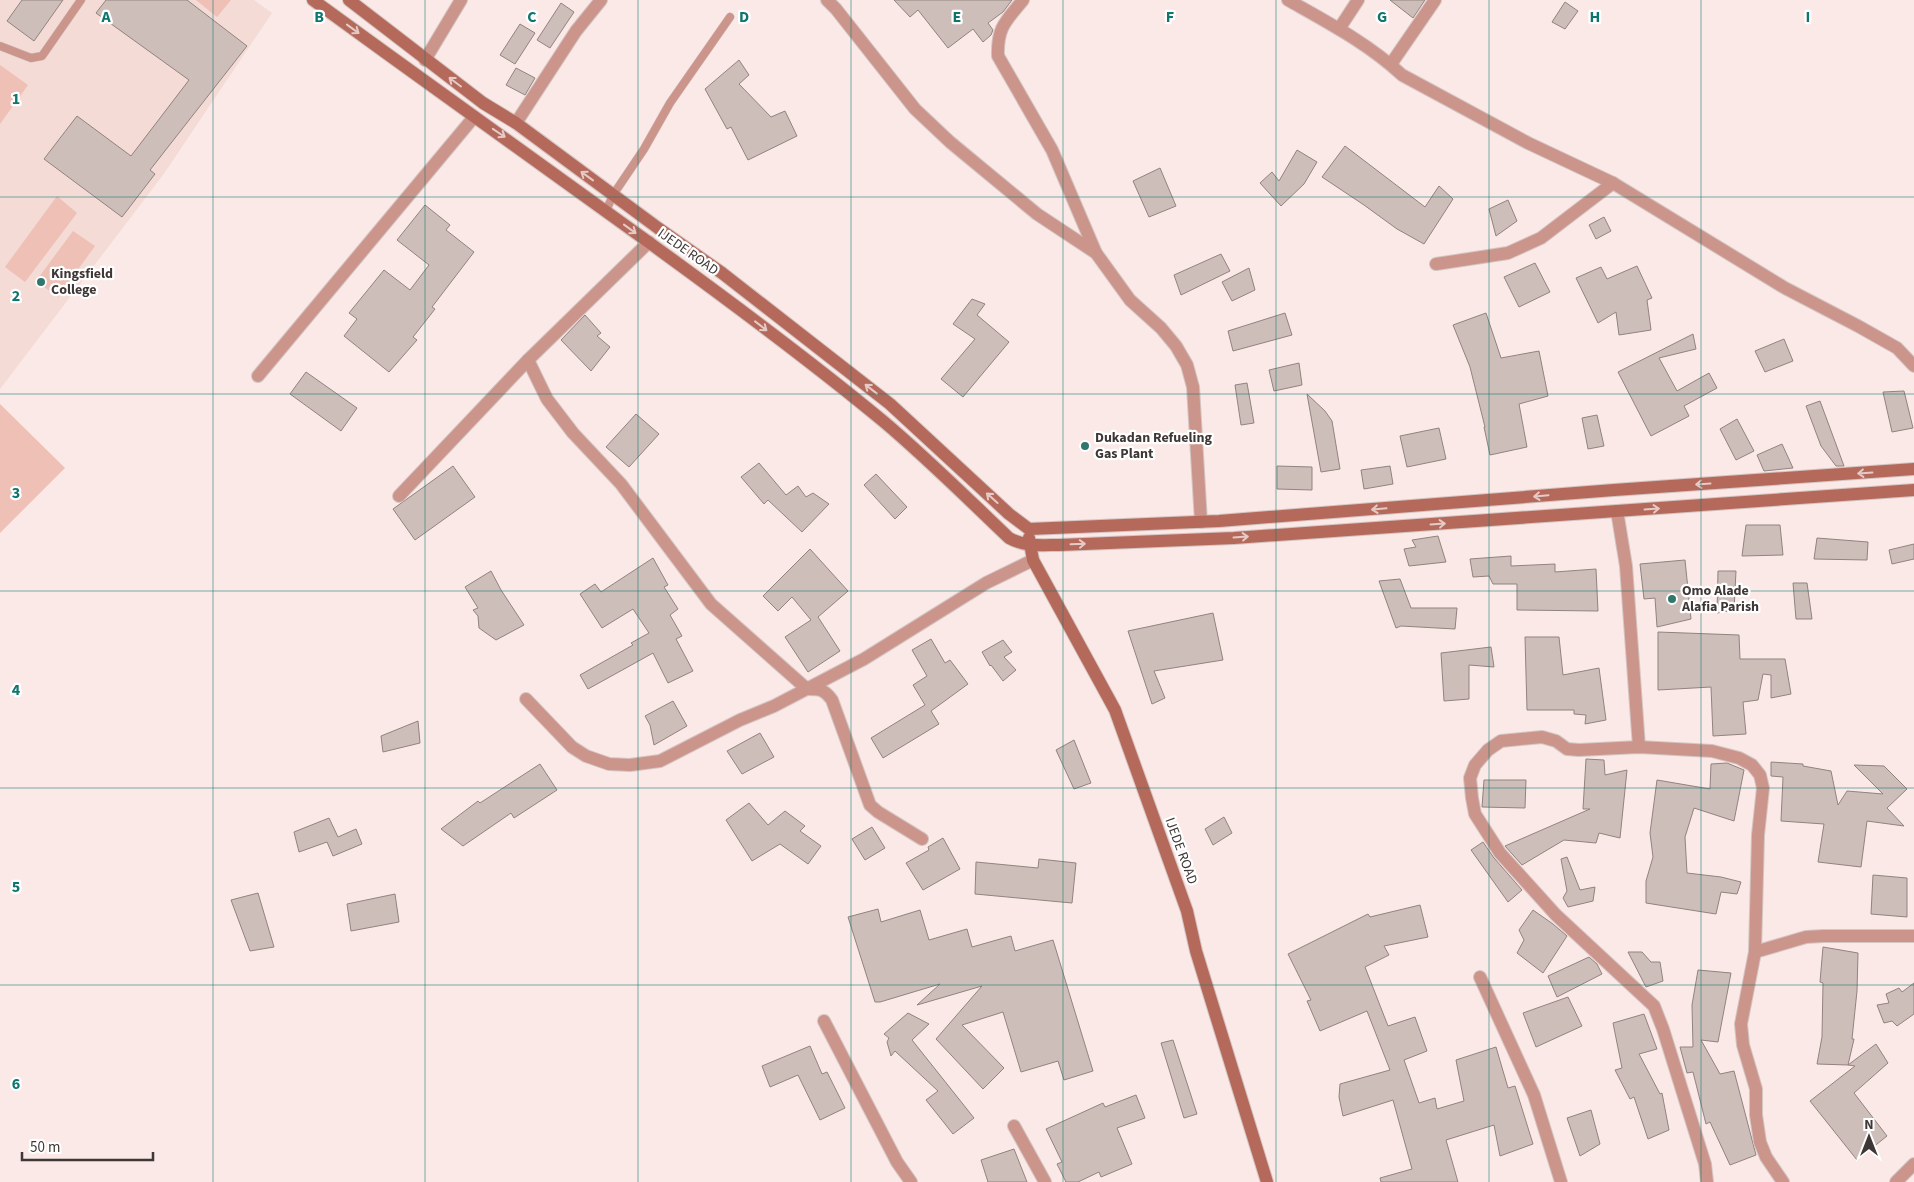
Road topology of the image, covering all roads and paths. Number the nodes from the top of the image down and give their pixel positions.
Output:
1 (81, 0) edge
2 (313, 0) edge
3 (349, 0) edge
4 (461, 0) edge
5 (601, 0) edge
6 (827, 0) edge
7 (1023, 0) edge
8 (1288, 0) edge
9 (1358, 0) edge
10 (1435, 0) edge
11 (730, 17) dead end
12 (1340, 29) junction
13 (0, 46) edge
14 (425, 60) junction
15 (1392, 64) junction
16 (474, 117) junction
17 (516, 123) junction
18 (1613, 184) junction
19 (613, 195) junction
20 (606, 211) junction
21 (649, 242) junction
22 (1096, 253) junction
23 (1436, 264) dead end
24 (528, 360) junction
25 (1914, 366) edge
26 (258, 376) dead end
27 (1914, 469) edge
28 (1914, 490) edge
29 (399, 496) dead end
30 (1618, 511) junction
31 (1201, 522) junction
32 (1029, 529) junction
33 (1030, 545) junction
34 (1033, 560) junction
35 (807, 689) junction
36 (526, 699) dead end
37 (1639, 747) junction
38 (922, 839) dead end
39 (1914, 936) edge
40 (1755, 952) junction
41 (1480, 977) dead end
42 (824, 1021) dead end
43 (1014, 1126) dead end
44 (1914, 1164) edge
45 (911, 1182) edge
46 (1045, 1182) edge
47 (1268, 1182) edge
48 (1561, 1182) edge
49 (1707, 1182) edge
50 (1783, 1182) edge
51 (1896, 1182) edge

1 - 13 lane
2 -> 16 main road, IJEDE ROAD
3 - 14 main road, IJEDE ROAD
4 - 14 street
5 - 17 street
6 - 22 street
7 - 22 street
8 - 12 street
9 - 12 street
10 - 15 street
11 - 19 lane
12 - 15 street
17 -> 14 main road, IJEDE ROAD
15 - 18 street
16 -> 20 main road, IJEDE ROAD
16 - 26 street
19 -> 17 main road, IJEDE ROAD
18 - 23 street
18 - 25 street
19 - 20 lane
32 -> 19 main road, IJEDE ROAD
20 -> 21 main road, IJEDE ROAD
21 - 24 street
21 -> 33 main road, IJEDE ROAD
22 - 31 street
24 - 29 street
24 - 35 street
27 -> 31 main road
30 -> 28 main road
33 -> 30 main road
30 - 37 street
31 - 32 main road
32 - 33 main road, IJEDE ROAD
33 - 34 main road, IJEDE ROAD
34 - 35 street
34 - 47 main road, IJEDE ROAD
35 - 36 street
35 - 38 street
37 - 40 street
37 - 49 street
39 - 40 street
40 - 50 street
41 - 48 street
42 - 45 street
43 - 46 street
44 - 51 street

